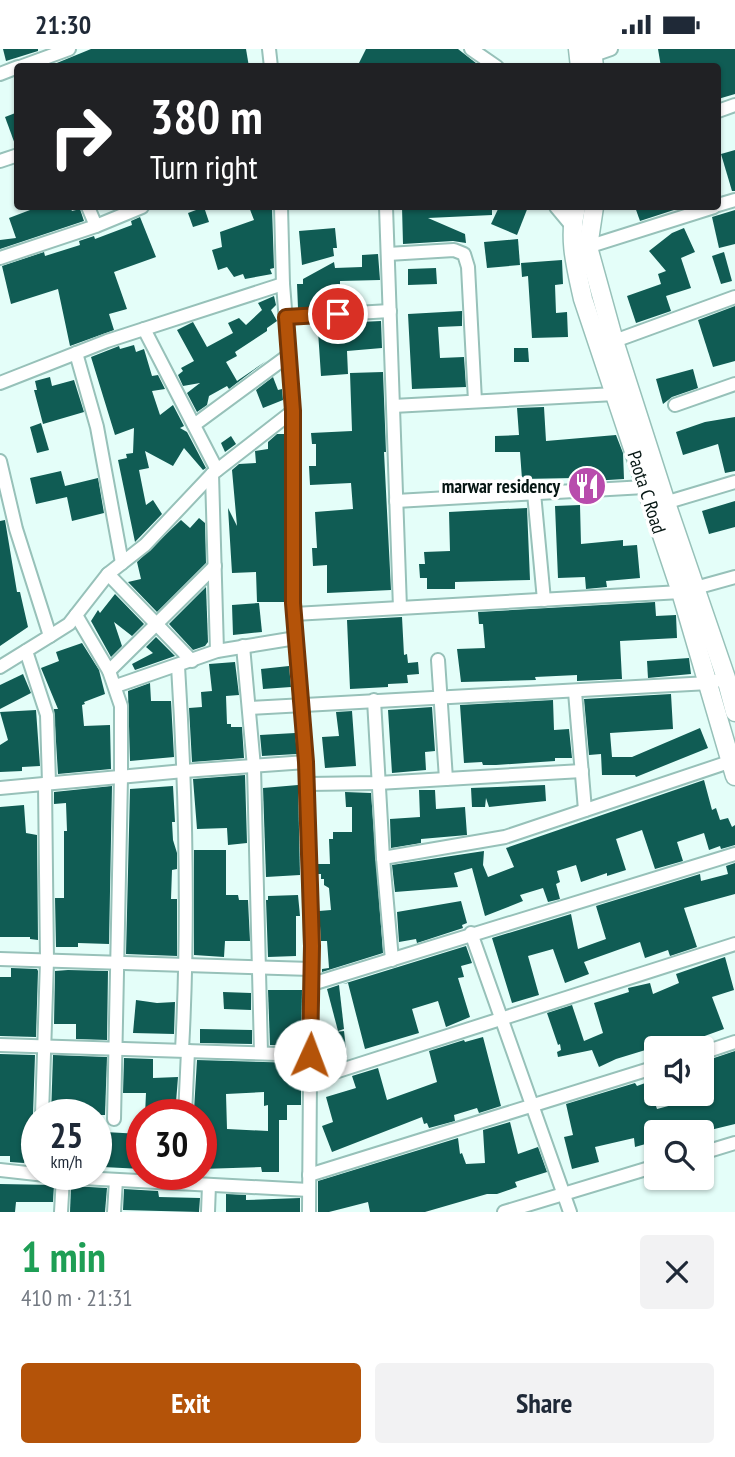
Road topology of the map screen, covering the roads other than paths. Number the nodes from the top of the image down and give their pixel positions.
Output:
1 (69, 49) edge
2 (611, 49) edge
3 (476, 51) edge
4 (39, 58) edge
5 (586, 58) edge
6 (492, 63) edge
7 (89, 210) edge
8 (135, 210) edge
9 (281, 210) edge
10 (386, 210) edge
11 (558, 210) edge
12 (575, 210) edge
13 (593, 210) edge
14 (703, 210) edge
15 (571, 225) junction
16 (96, 226) junction
17 (580, 249) junction
18 (388, 254) junction
19 (0, 258) edge
20 (283, 284) junction
21 (735, 297) edge
22 (390, 311) junction
23 (286, 317) junction
24 (144, 329) junction
25 (607, 343) junction
26 (76, 353) junction
27 (289, 355) junction
28 (0, 383) edge
29 (735, 384) edge
30 (615, 394) junction
31 (475, 401) junction
32 (675, 405) dead end
33 (393, 406) junction
34 (293, 411) junction
35 (194, 425) junction
36 (0, 461) edge
37 (215, 472) junction
38 (735, 482) edge
39 (645, 487) junction
40 (534, 493) junction
41 (396, 501) junction
42 (659, 505) junction
43 (122, 563) junction
44 (215, 566) junction
45 (108, 574) junction
46 (735, 577) edge
47 (688, 590) junction
48 (544, 600) junction
49 (400, 608) junction
50 (295, 614) junction
51 (76, 615) junction
52 (158, 625) junction
53 (50, 636) junction
54 (296, 638) junction
55 (243, 646) junction
56 (217, 650) junction
57 (26, 651) junction
58 (439, 660) dead end
59 (192, 661) junction
60 (178, 666) junction
61 (0, 667) edge
62 (109, 671) junction
63 (718, 681) junction
64 (116, 686) junction
65 (575, 692) junction
66 (440, 698) junction
67 (374, 700) junction
68 (302, 703) junction
69 (249, 708) junction
70 (735, 712) edge
71 (306, 762) junction
72 (733, 766) edge
73 (254, 767) junction
74 (184, 771) junction
75 (582, 772) junction
76 (121, 776) junction
77 (446, 779) junction
78 (378, 783) junction
79 (47, 784) junction
80 (307, 784) junction
81 (0, 788) edge
82 (585, 810) junction
83 (735, 854) edge
84 (383, 858) junction
85 (471, 933) junction
86 (735, 944) edge
87 (0, 959) edge
88 (392, 960) junction
89 (47, 961) junction
90 (117, 962) junction
91 (186, 965) junction
92 (260, 968) junction
93 (311, 969) junction
94 (312, 983) junction
95 (502, 1018) junction
96 (735, 1042) edge
97 (0, 1045) edge
98 (44, 1045) junction
99 (115, 1049) junction
100 (714, 1049) edge
101 (185, 1050) junction
102 (261, 1053) junction
103 (310, 1055) junction
104 (644, 1071) edge
105 (310, 1080) junction
106 (42, 1099) edge
107 (185, 1099) edge
108 (532, 1105) junction
109 (114, 1119) dead end
110 (735, 1143) edge
111 (714, 1149) edge
112 (0, 1170) edge
113 (644, 1170) edge
114 (21, 1172) edge
115 (309, 1175) junction
116 (112, 1180) edge
117 (116, 1180) junction
118 (126, 1181) edge
119 (217, 1185) edge
120 (62, 1190) edge
121 (209, 1190) edge
122 (309, 1190) junction
123 (565, 1194) junction
124 (61, 1212) edge
125 (114, 1212) edge
126 (208, 1212) edge
127 (309, 1212) edge
128 (504, 1212) edge
129 (570, 1212) edge

1 - 4 street
2 - 5 street
3 - 6 street
7 - 16 street
8 - 16 street
9 - 20 street
10 - 18 street
11 - 15 street
12 - 15 street, Paota C Road
13 - 17 street
14 - 17 street
15 - 17 street, Paota C Road
16 - 19 street
17 - 25 street, Paota C Road
18 - 22 street
18 - 31 street
20 - 23 street
20 - 24 street
21 - 25 street
22 - 23 street
22 - 33 street
23 - 27 street
24 - 26 street
24 - 35 street
25 - 30 street, Paota C Road
25 - 42 street
26 - 28 street
26 - 43 street
27 - 34 street
27 - 35 street
29 - 32 street
30 - 31 street
30 - 39 street, Paota C Road
31 - 33 street
33 - 41 street
34 - 37 street
34 - 50 street
35 - 37 street
36 - 53 street
37 - 43 street
37 - 44 street
38 - 42 street
39 - 40 street
39 - 42 street, Paota C Road
40 - 41 street
40 - 48 street
41 - 49 street
42 - 47 street, Paota C Road
43 - 45 street
44 - 52 street
44 - 56 street
45 - 51 street
45 - 52 street
46 - 47 street
47 - 48 street
47 - 63 street, Paota C Road
48 - 49 street
49 - 50 street
50 - 54 street
51 - 53 street
51 - 62 street
52 - 59 street
52 - 62 street
53 - 57 street
54 - 55 street
54 - 68 street
55 - 56 street
55 - 69 street
56 - 59 street
57 - 61 street
57 - 79 street
58 - 66 street
59 - 60 street
60 - 64 street
60 - 74 street
62 - 64 street
63 - 65 street
63 - 70 street
63 - 72 street, Paota C Road
64 - 76 street
65 - 66 street
65 - 75 street
66 - 67 street
66 - 77 street
67 - 68 street
67 - 78 street
68 - 69 street
68 - 71 street
69 - 73 street
71 - 73 street
71 - 80 street
72 - 82 street
73 - 74 street
73 - 92 street
74 - 76 street
74 - 91 street
75 - 77 street
75 - 82 street
76 - 79 street
76 - 90 street
77 - 78 street
78 - 80 street
78 - 84 street
79 - 81 street
79 - 89 street
80 - 93 street
82 - 84 street
83 - 85 street
84 - 88 street
85 - 88 street
85 - 95 street
86 - 95 street
87 - 89 street
88 - 94 street
89 - 90 street
89 - 98 street
90 - 91 street
90 - 99 street
91 - 92 street
91 - 101 street
92 - 93 street
92 - 102 street
93 - 94 street
94 - 103 street
95 - 105 street
95 - 108 street
96 - 100 street
97 - 98 street
98 - 99 street
98 - 106 street
99 - 101 street
99 - 109 street
101 - 102 street
101 - 107 street
102 - 103 street
103 - 105 street
104 - 108 street
105 - 115 street
108 - 115 street
108 - 123 street
110 - 111 street
112 - 114 street
113 - 123 street
115 - 122 street
116 - 117 street
117 - 118 street
117 - 125 street
119 - 122 street
120 - 124 street
121 - 126 street
122 - 127 street
123 - 128 street
123 - 129 street

